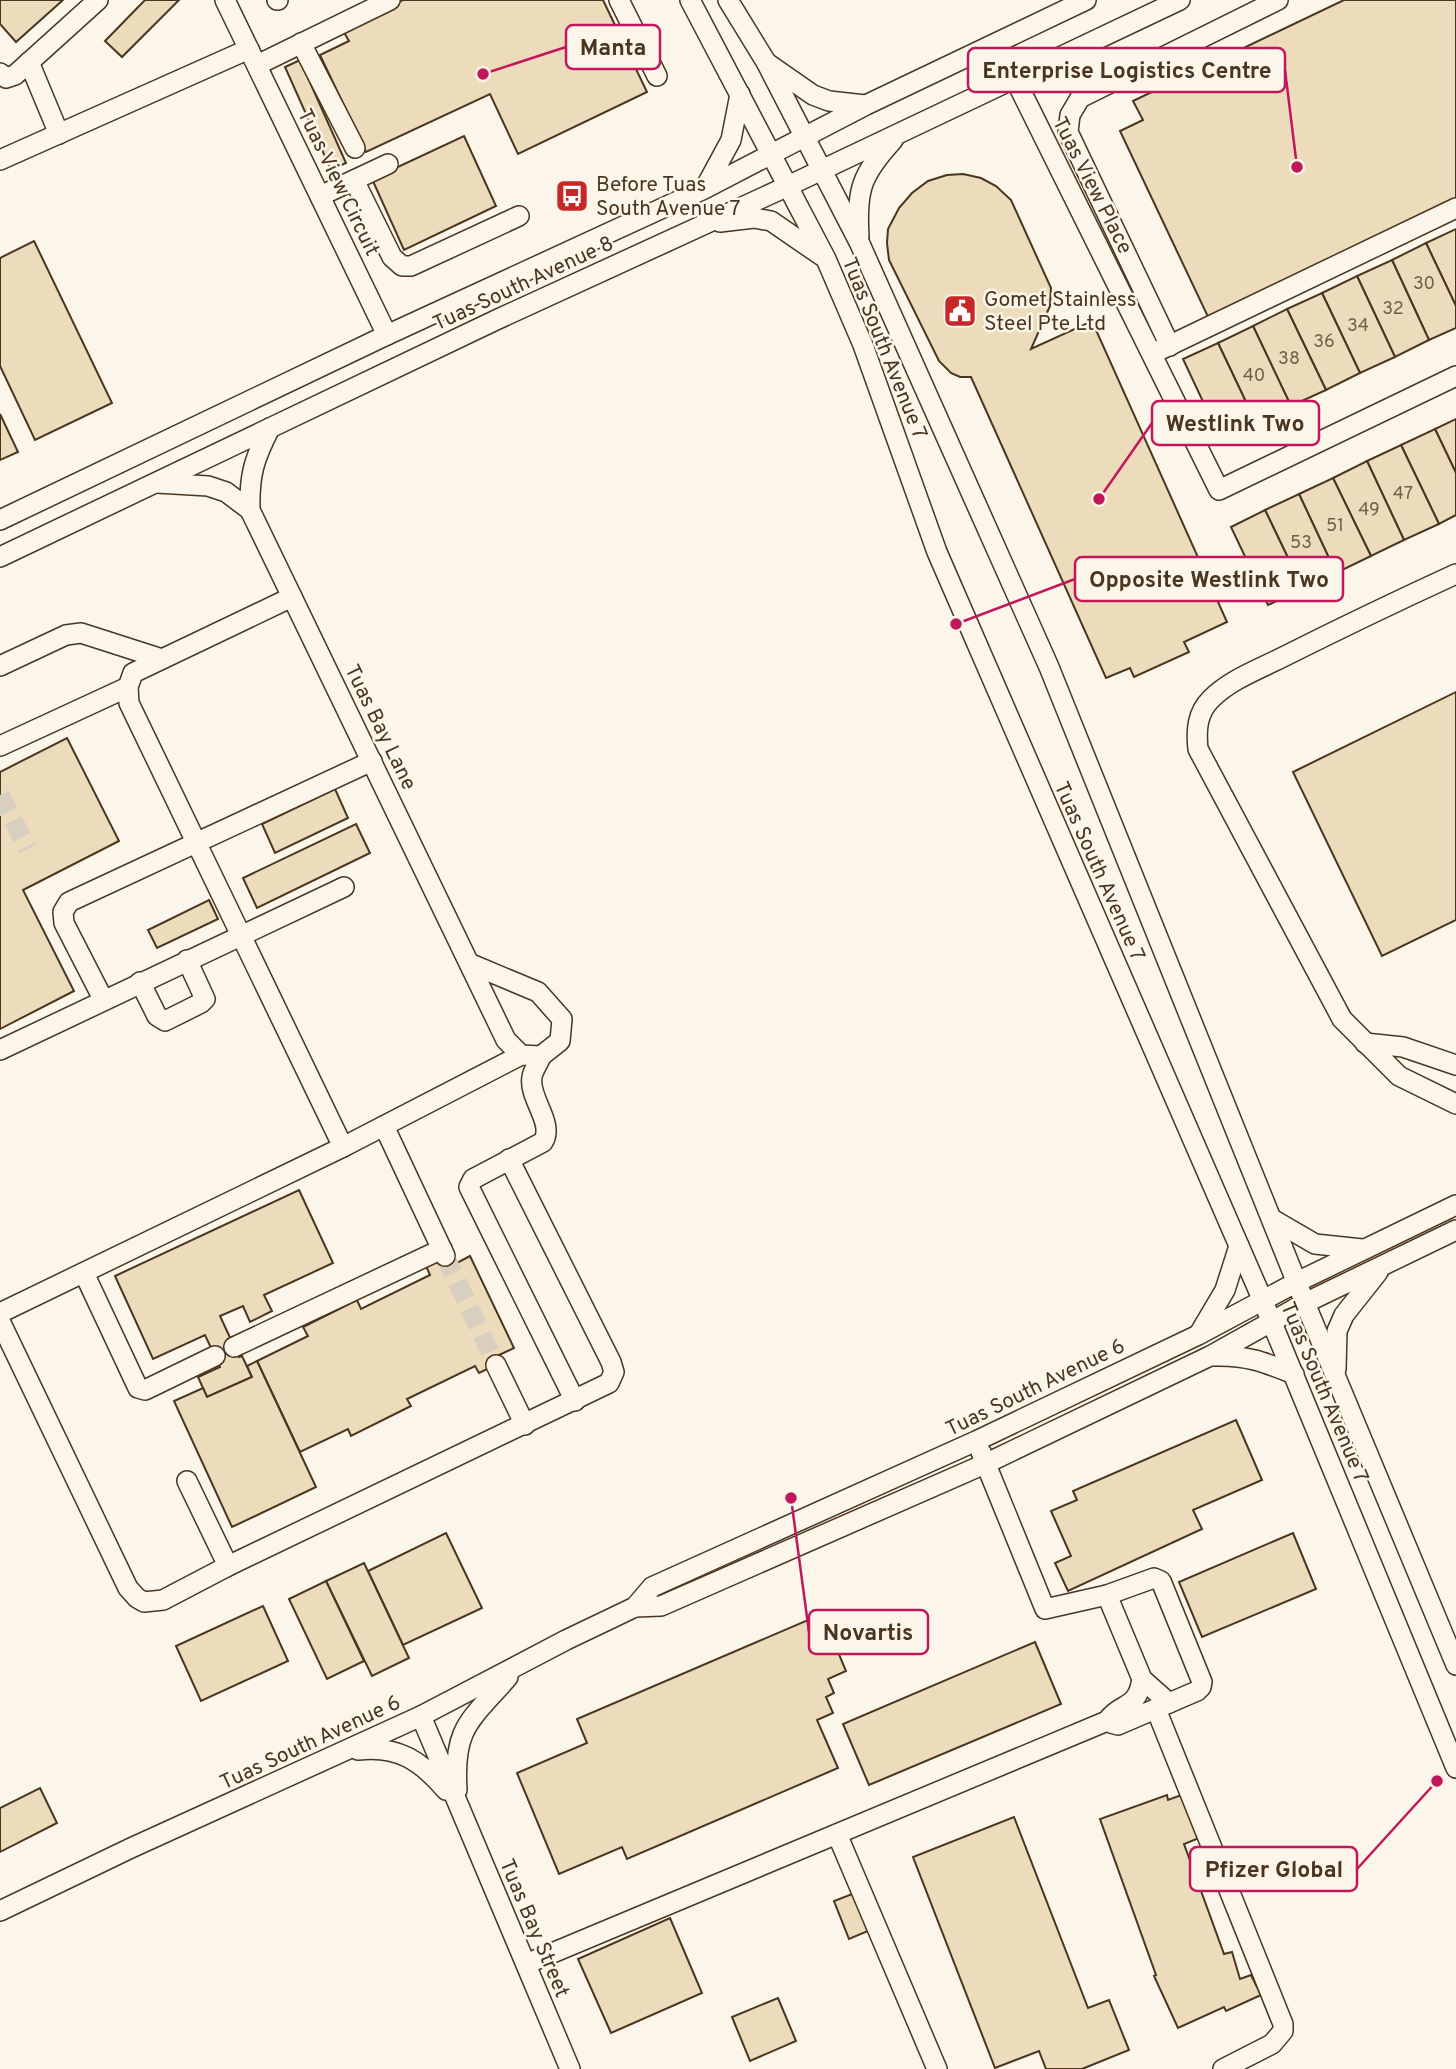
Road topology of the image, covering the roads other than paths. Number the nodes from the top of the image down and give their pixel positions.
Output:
1 (98, 0) edge
2 (390, 0) edge
3 (619, 0) edge
4 (690, 0) edge
5 (728, 0) edge
6 (1086, 0) edge
7 (1180, 0) edge
8 (1278, 0) edge
9 (231, 2) edge
10 (301, 44) junction
11 (253, 57) junction
12 (29, 62) junction
13 (766, 62) junction
14 (0, 73) edge
15 (657, 76) dead end
16 (1015, 79) junction
17 (740, 94) junction
18 (866, 105) junction
19 (901, 132) junction
20 (59, 134) junction
21 (803, 138) junction
22 (355, 148) dead end
23 (772, 155) junction
24 (0, 160) edge
25 (388, 164) dead end
26 (820, 170) junction
27 (354, 180) junction
28 (788, 186) junction
29 (704, 189) junction
30 (320, 195) junction
31 (1456, 208) edge
32 (519, 216) dead end
33 (705, 223) junction
34 (860, 244) junction
35 (826, 259) junction
36 (387, 335) junction
37 (1161, 350) junction
38 (1456, 376) edge
39 (270, 428) junction
40 (155, 483) junction
41 (250, 510) junction
42 (0, 520) edge
43 (0, 557) edge
44 (1456, 574) edge
45 (292, 597) junction
46 (162, 659) junction
47 (0, 666) edge
48 (128, 687) junction
49 (0, 746) edge
50 (372, 761) junction
51 (196, 842) junction
52 (344, 887) dead end
53 (241, 935) junction
54 (187, 960) junction
55 (471, 964) junction
56 (140, 982) junction
57 (103, 999) junction
58 (1365, 1043) junction
59 (0, 1050) edge
60 (521, 1055) junction
61 (541, 1056) junction
62 (1456, 1065) edge
63 (1456, 1104) edge
64 (384, 1126) junction
65 (343, 1147) junction
66 (509, 1159) junction
67 (1456, 1205) edge
68 (1272, 1219) junction
69 (1456, 1230) edge
70 (1239, 1246) junction
71 (1363, 1250) junction
72 (1383, 1266) junction
73 (84, 1273) junction
74 (1297, 1282) junction
75 (1263, 1301) junction
76 (1305, 1303) junction
77 (0, 1313) edge
78 (0, 1321) edge
79 (1272, 1323) junction
80 (1198, 1335) junction
81 (234, 1347) dead end
82 (215, 1356) dead end
83 (1210, 1356) junction
84 (496, 1365) tunnel mouth
85 (1294, 1374) junction
86 (1336, 1374) junction
87 (575, 1401) junction
88 (525, 1425) junction
89 (976, 1441) junction
90 (987, 1463) junction
91 (187, 1481) dead end
92 (228, 1566) junction
93 (1107, 1595) junction
94 (635, 1607) junction
95 (1456, 1665) edge
96 (515, 1668) junction
97 (1142, 1679) junction
98 (1162, 1706) junction
99 (421, 1716) junction
100 (1107, 1721) junction
101 (347, 1751) junction
102 (1456, 1768) edge
103 (458, 1805) junction
104 (837, 1834) junction
105 (0, 1911) edge
106 (526, 1964) junction
107 (570, 2069) edge
108 (937, 2069) edge
109 (1223, 2069) edge

1 - 12 street
2 - 10 street
3 - 15 street
4 - 17 street, Tuas South Avenue 7
5 - 13 street, Tuas South Avenue 7
6 - 18 street, Tuas South Avenue 8
7 - 16 street, Tuas South Avenue 8
8 - 37 street
9 - 11 street, Tuas View Circuit
10 - 11 street
10 - 22 street
11 - 20 street
11 - 30 street, Tuas View Circuit
12 - 14 street
12 - 20 street
13 - 18 street
13 - 21 street, Tuas South Avenue 7
16 - 19 street, Tuas South Avenue 8
16 - 37 street, Tuas View Place
17 - 23 street, Tuas South Avenue 7
17 - 29 street
18 - 21 street, Tuas South Avenue 8
19 - 26 street, Tuas South Avenue 8
19 - 34 street
20 - 24 street
21 - 23 street, Tuas South Avenue 8
21 - 26 street, Tuas South Avenue 7
23 - 28 street, Tuas South Avenue 7
23 - 29 street, Tuas South Avenue 8
25 - 27 street
26 - 28 street, Tuas South Avenue 8
26 - 34 street, Tuas South Avenue 7
27 - 30 street
27 - 32 street
28 - 33 street, Tuas South Avenue 8
28 - 35 street, Tuas South Avenue 7
29 - 36 street, Tuas South Avenue 8
30 - 36 street, Tuas View Circuit
31 - 37 street
33 - 35 street
33 - 39 street, Tuas South Avenue 8
34 - 68 street, Tuas South Avenue 7
35 - 70 street, Tuas South Avenue 7
36 - 42 street, Tuas South Avenue 8
37 - 38 street, Tuas View Place
39 - 40 street, Tuas South Avenue 8
39 - 41 street, Tuas Bay Lane
40 - 41 street, Tuas Bay Lane
40 - 43 street, Tuas South Avenue 8
41 - 45 street, Tuas Bay Lane
44 - 58 street
45 - 46 street
45 - 50 street, Tuas Bay Lane
46 - 47 street
46 - 48 street
48 - 49 street
48 - 51 street
50 - 51 street
50 - 55 street, Tuas Bay Lane
51 - 53 street
51 - 57 street
52 - 53 street
53 - 54 street
53 - 65 street
54 - 56 street
54 - 56 street
55 - 60 street, Tuas Bay Lane
55 - 61 street
56 - 57 street
57 - 59 street
58 - 62 street
58 - 63 street
60 - 61 street
60 - 64 street
61 - 66 street
64 - 65 street
64 - 81 street
65 - 73 street
66 - 87 street
66 - 87 street
67 - 71 street, Tuas South Avenue 6
68 - 71 street
68 - 74 street, Tuas South Avenue 7
69 - 72 street, Tuas South Avenue 6
70 - 75 street, Tuas South Avenue 7
70 - 80 street
71 - 74 street, Tuas South Avenue 6
72 - 76 street, Tuas South Avenue 6
72 - 86 street
73 - 77 street
73 - 82 street
74 - 75 street, Tuas South Avenue 6
74 - 76 street, Tuas South Avenue 7
75 - 79 street, Tuas South Avenue 7
75 - 80 street, Tuas South Avenue 6
76 - 79 street, Tuas South Avenue 6
76 - 86 street, Tuas South Avenue 7
78 - 92 street
79 - 83 street, Tuas South Avenue 6
79 - 85 street, Tuas South Avenue 7
80 - 89 street, Tuas South Avenue 6
83 - 85 street
83 - 90 street, Tuas South Avenue 6
84 - 88 street
85 - 102 street, Tuas South Avenue 7
86 - 95 street, Tuas South Avenue 7
87 - 88 street
88 - 92 street
89 - 90 street
89 - 94 street, Tuas South Avenue 6
90 - 93 street
90 - 94 street, Tuas South Avenue 6
91 - 92 street
93 - 97 street
93 - 98 street
94 - 96 street, Tuas South Avenue 6
96 - 99 street, Tuas South Avenue 6
96 - 103 street, Tuas Bay Street
97 - 98 street
97 - 100 street
98 - 100 street
98 - 109 street
99 - 101 street, Tuas South Avenue 6
99 - 103 street, Tuas Bay Street
100 - 104 street
101 - 103 street, Tuas Bay Street
101 - 105 street, Tuas South Avenue 6
103 - 106 street, Tuas Bay Street
104 - 106 street
104 - 108 street
106 - 107 street, Tuas Bay Street

